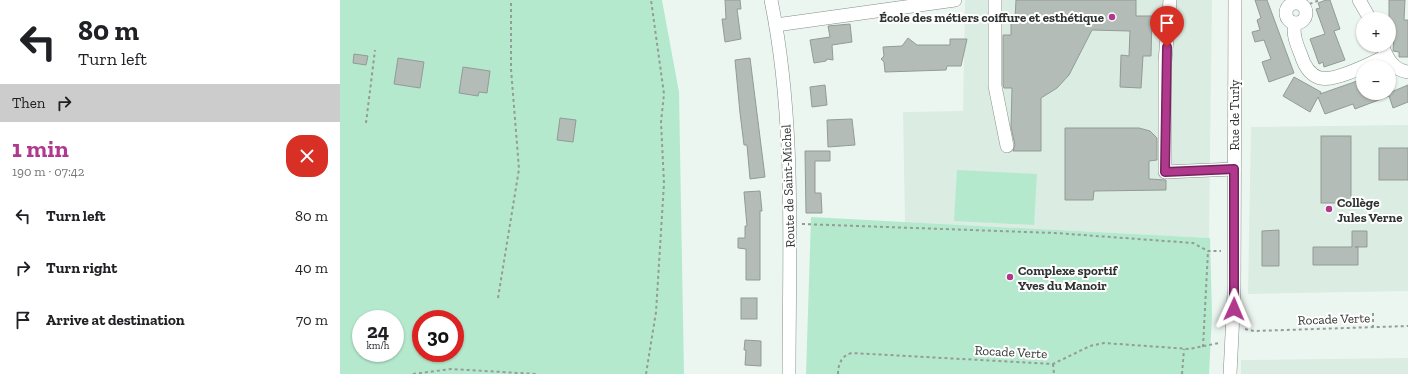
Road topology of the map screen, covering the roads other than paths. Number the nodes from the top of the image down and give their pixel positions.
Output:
1 (771, 0) edge
2 (955, 0) edge
3 (995, 0) edge
4 (1170, 0) edge
5 (1235, 0) edge
6 (1359, 0) edge
7 (1304, 6) road end
8 (1366, 12) edge
9 (776, 25) junction
10 (1380, 52) edge
11 (1385, 52) edge
12 (1408, 72) edge
13 (1007, 146) dead end
14 (1234, 169) junction
15 (789, 374) edge
16 (1230, 374) edge

1 - 9 street, Route de Saint-Michel
2 - 9 street
3 - 13 street
4 - 14 street
5 - 14 street, Rue de Turly
6 - 8 street
7 - 10 street
9 - 15 street, Route de Saint-Michel
11 - 12 street
14 - 16 street, Rue de Turly

